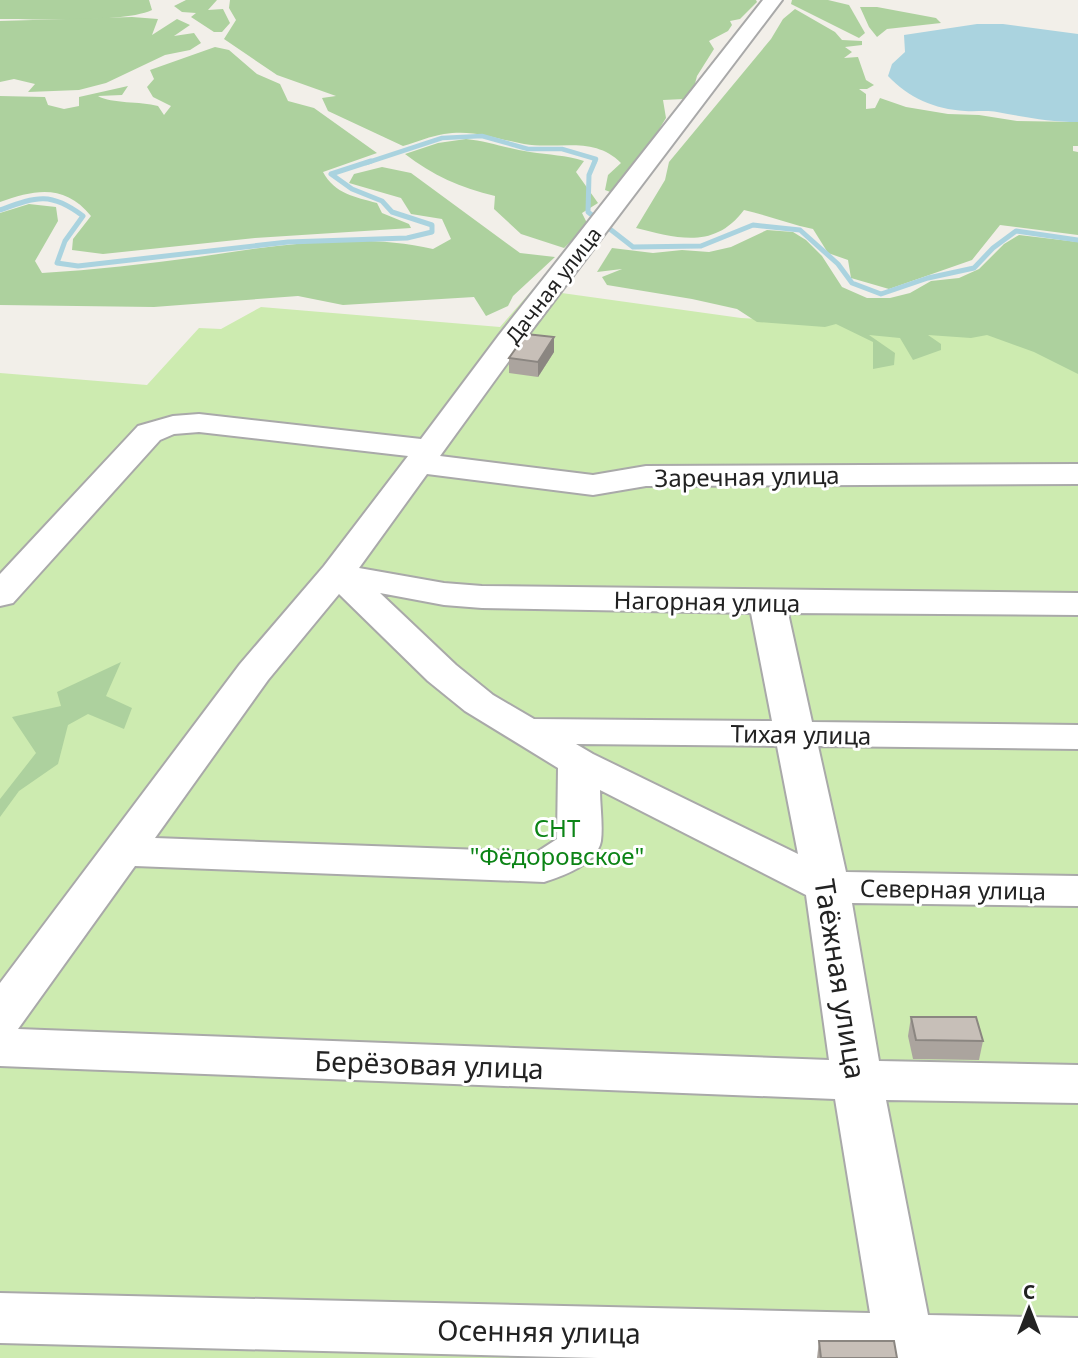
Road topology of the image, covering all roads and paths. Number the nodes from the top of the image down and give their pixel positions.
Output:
1 (773, 0) edge
2 (424, 456) junction
3 (1078, 474) edge
4 (337, 574) junction
5 (0, 595) edge
6 (767, 602) junction
7 (1078, 604) edge
8 (524, 731) junction
9 (793, 734) junction
10 (1078, 737) edge
11 (579, 763) junction
12 (123, 850) junction
13 (827, 887) junction
14 (1078, 891) edge
15 (0, 1018) edge
16 (0, 1047) edge
17 (857, 1080) junction
18 (1078, 1084) edge
19 (0, 1318) edge
20 (1078, 1344) edge
21 (906, 1349) edge

1 - 2 street, Дачная улица
2 - 3 street, Заречная улица
2 - 4 street, Дачная улица
2 - 5 street, Заречная улица
4 - 6 street, Нагорная улица
4 - 8 street
4 - 12 street, Дачная улица
6 - 7 street, Нагорная улица
6 - 9 street, Таёжная улица
8 - 9 street, Тихая улица
8 - 11 street
9 - 10 street, Тихая улица
9 - 13 street, Таёжная улица
11 - 12 street
11 - 13 street
12 - 15 street, Дачная улица
13 - 14 street, Северная улица
13 - 17 street, Таёжная улица
16 - 17 street, Берёзовая улица
17 - 18 street, Берёзовая улица
17 - 21 street, Таёжная улица
19 - 21 street, Осенняя улица
20 - 21 street, Осенняя улица

